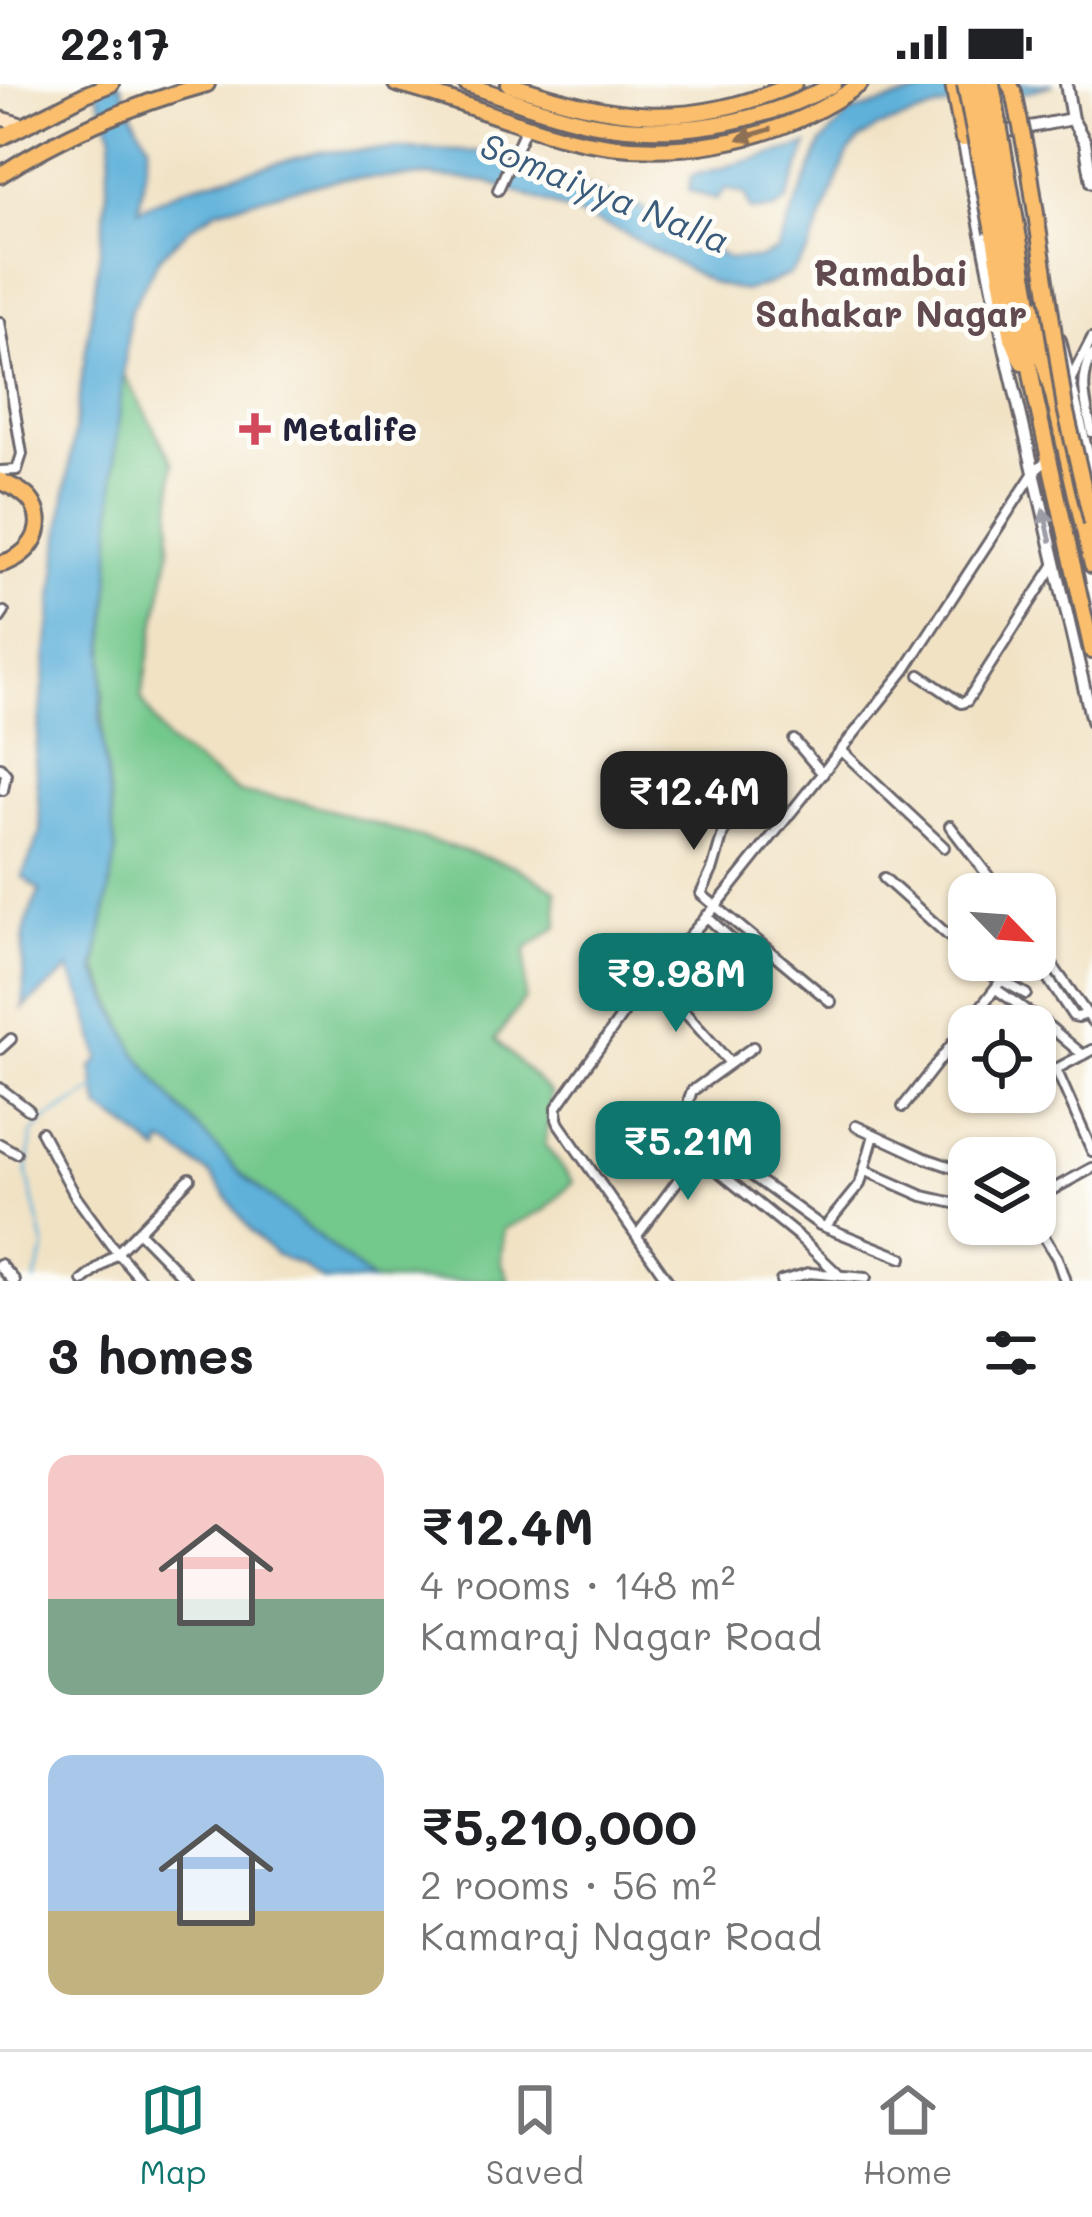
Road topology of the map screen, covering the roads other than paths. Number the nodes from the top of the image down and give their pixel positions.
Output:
1 (111, 84) edge
2 (207, 84) edge
3 (396, 84) edge
4 (466, 84) edge
5 (794, 84) edge
6 (834, 84) edge
7 (860, 84) edge
8 (952, 84) edge
9 (965, 84) edge
10 (978, 84) edge
11 (992, 84) edge
12 (1008, 84) edge
13 (1067, 90) edge
14 (508, 91) edge
15 (0, 118) edge
16 (1072, 118) junction
17 (23, 124) junction
18 (526, 125) junction
19 (1015, 126) junction
20 (962, 135) junction
21 (0, 138) edge
22 (1089, 138) edge
23 (0, 175) edge
24 (1092, 182) edge
25 (498, 189) dead end
26 (1004, 229) junction
27 (1034, 233) junction
28 (1039, 262) junction
29 (1026, 278) junction
30 (0, 322) edge
31 (1092, 338) edge
32 (1092, 355) edge
33 (1071, 379) junction
34 (1053, 395) junction
35 (1092, 431) edge
36 (1049, 458) junction
37 (1034, 471) junction
38 (1092, 474) edge
39 (1, 478) edge
40 (1092, 523) edge
41 (1056, 563) junction
42 (0, 564) edge
43 (1092, 565) edge
44 (1092, 651) edge
45 (920, 675) dead end
46 (1092, 721) edge
47 (794, 740) dead end
48 (842, 751) junction
49 (0, 767) edge
50 (823, 774) junction
51 (4, 790) dead end
52 (753, 794) dead end
53 (950, 826) dead end
54 (944, 847) dead end
55 (986, 873) edge
56 (884, 878) dead end
57 (716, 906) junction
58 (706, 916) junction
59 (948, 935) edge
60 (686, 938) junction
61 (707, 960) dead end
62 (761, 967) dead end
63 (1056, 971) edge
64 (654, 978) junction
65 (995, 981) edge
66 (1050, 981) edge
67 (999, 985) junction
68 (1026, 994) dead end
69 (831, 1002) dead end
70 (1089, 1017) edge
71 (11, 1039) dead end
72 (754, 1047) dead end
73 (0, 1048) edge
74 (1087, 1052) edge
75 (730, 1063) junction
76 (0, 1088) edge
77 (903, 1107) dead end
78 (29, 1110) dead end
79 (856, 1126) dead end
80 (41, 1132) dead end
81 (874, 1135) junction
82 (0, 1144) edge
83 (705, 1144) junction
84 (1092, 1151) edge
85 (16, 1153) dead end
86 (697, 1154) junction
87 (948, 1166) edge
88 (1092, 1168) edge
89 (864, 1169) junction
90 (190, 1178) dead end
91 (1056, 1188) edge
92 (948, 1202) edge
93 (824, 1228) junction
94 (138, 1231) junction
95 (637, 1235) junction
96 (1049, 1245) edge
97 (117, 1253) junction
98 (902, 1258) dead end
99 (0, 1264) edge
100 (840, 1276) junction
101 (866, 1278) edge
102 (14, 1281) edge
103 (83, 1281) edge
104 (142, 1281) edge
105 (187, 1281) edge
106 (668, 1281) edge
107 (782, 1281) edge
108 (1065, 1281) edge

1 - 17 highway
2 - 23 highway
3 - 18 highway
4 - 14 highway
5 - 14 highway
6 - 14 highway
7 -> 18 highway
8 - 20 highway
9 - 26 highway, bridge
10 - 26 highway, bridge
11 - 26 highway, bridge
12 - 19 highway, bridge
12 - 40 highway, bridge
13 - 16 street
15 - 17 main road
16 - 19 street
16 - 22 street
17 - 21 highway
18 - 25 street
19 - 20 street
19 - 27 highway
20 - 37 street
22 - 24 street
26 - 29 highway
26 - 36 highway
27 - 28 highway
27 - 29 highway
28 - 33 street
28 - 34 highway
29 - 34 highway
30 - 39 street
31 - 33 street
32 - 35 street
33 - 38 street
34 - 43 highway
36 - 37 street
36 - 44 highway
41 -> 37 street
37 - 48 street
39 - 42 highway
41 - 45 street
41 - 46 street
47 - 50 street
48 - 50 street
48 - 54 street
49 - 51 street
50 - 57 street
52 - 57 street
53 - 55 street
56 - 59 street
57 - 58 street
57 - 69 street
58 - 60 street
58 - 62 street
60 - 61 street
60 - 64 street
63 - 70 street
64 - 75 street
64 - 95 street
65 - 67 street
66 - 70 street
67 - 68 street
67 - 74 street
67 - 77 street
71 - 73 street
72 - 75 street
74 - 84 street
75 - 83 street
76 - 78 street
79 - 81 street
80 - 97 street
81 - 87 street
81 - 89 street
82 - 85 street
83 - 86 street
83 - 93 street
86 - 95 street
86 - 100 street
88 - 91 street
89 - 92 street
89 - 93 street
90 - 94 street
93 - 98 street
94 - 97 street
94 - 105 street
95 - 106 street
96 - 108 street
97 - 103 street
97 - 104 street
99 - 102 street
100 - 101 street
100 - 107 street

